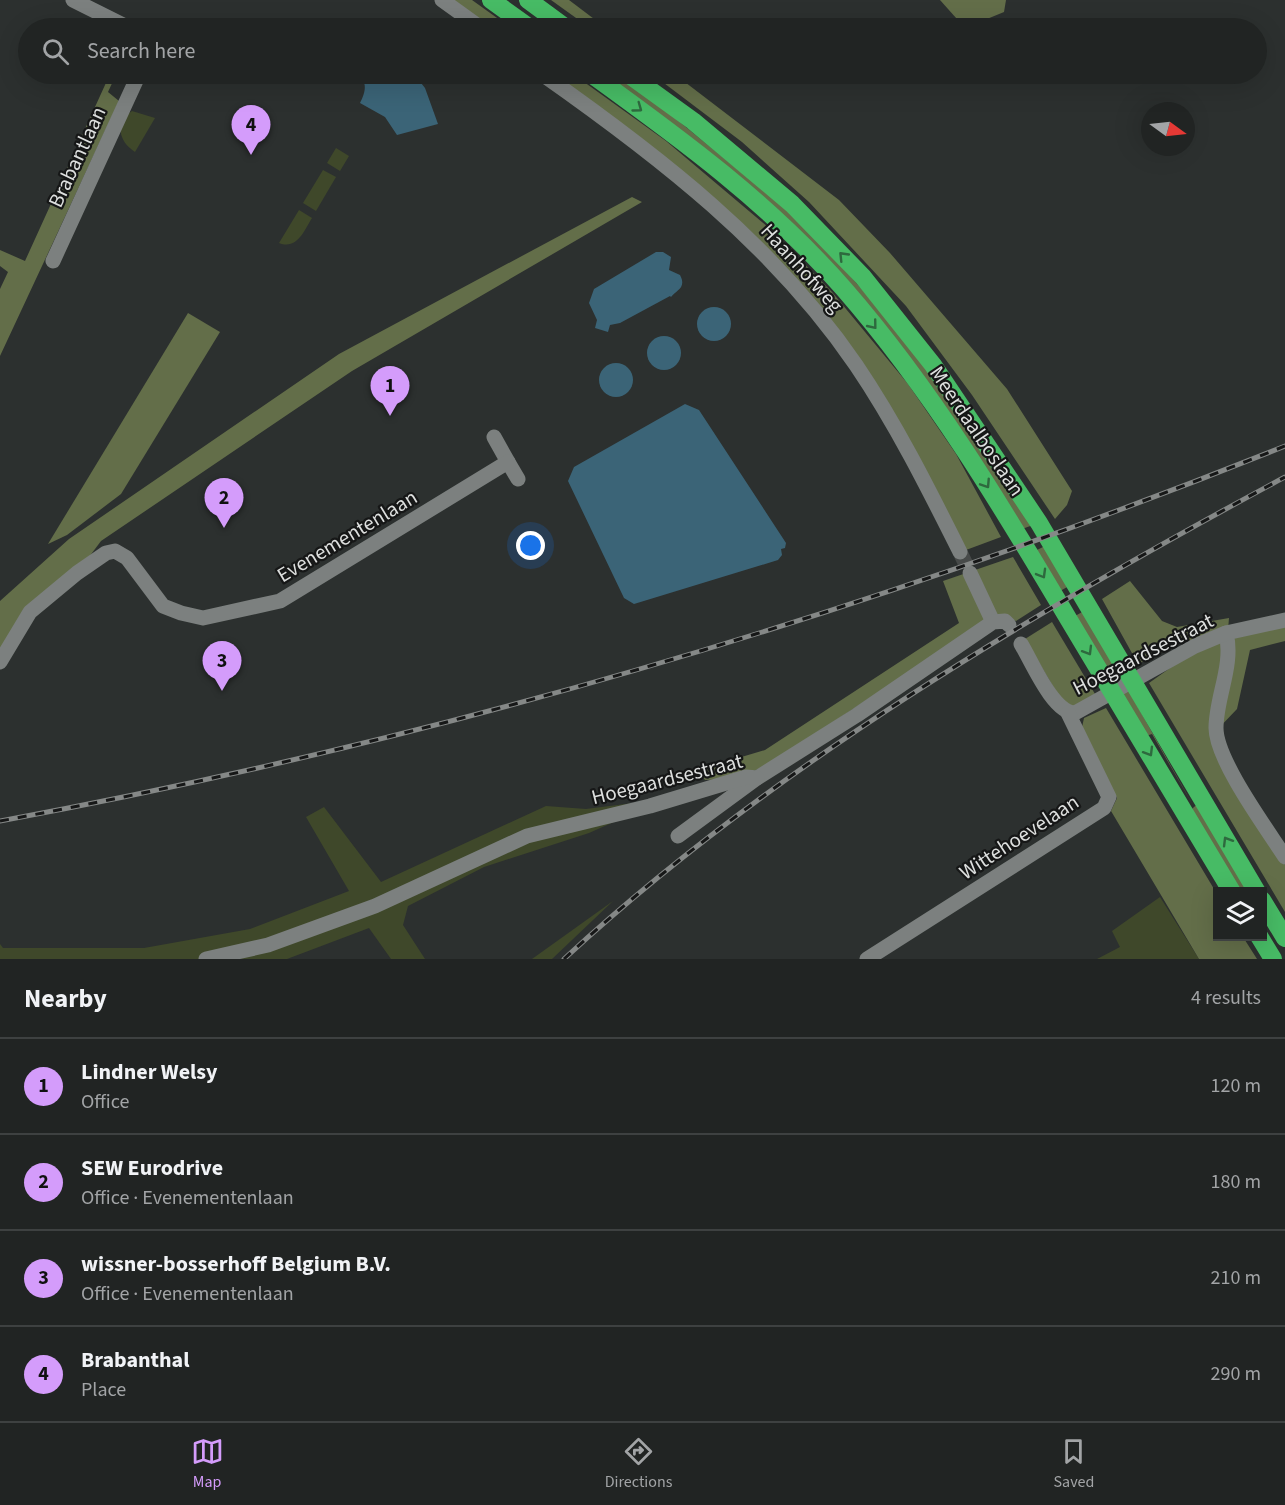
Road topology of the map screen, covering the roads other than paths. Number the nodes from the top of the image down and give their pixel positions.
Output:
1 (74, 0) edge
2 (442, 0) edge
3 (491, 0) edge
4 (528, 0) edge
5 (109, 18) edge
6 (467, 18) edge
7 (516, 18) edge
8 (552, 18) edge
9 (134, 84) edge
10 (556, 84) edge
11 (604, 84) edge
12 (641, 84) edge
13 (53, 261) dead end
14 (494, 436) dead end
15 (508, 462) junction
16 (518, 479) dead end
17 (960, 552) tunnel mouth
18 (970, 573) tunnel mouth
19 (1285, 620) edge
20 (993, 622) junction
21 (1009, 624) dead end
22 (1226, 633) junction
23 (1021, 644) dead end
24 (0, 662) edge
25 (1068, 713) junction
26 (757, 778) junction
27 (678, 836) dead end
28 (1285, 857) edge
29 (1230, 887) edge
30 (1255, 887) edge
31 (1267, 907) edge
32 (1285, 938) edge
33 (1262, 941) edge
34 (206, 959) edge
35 (867, 959) edge
36 (1273, 959) edge

1 - 5 street
2 - 6 street
3 - 7 highway
4 - 8 highway
9 - 13 street, Brabantlaan
10 - 17 street, Haanhofweg
11 -> 29 highway, Meerdaalboslaan
30 -> 12 highway, Meerdaalboslaan
14 - 15 street
15 - 16 street
15 - 24 street, Evenementenlaan
18 - 20 street
19 - 22 street, Hoegaardsestraat
20 - 21 street
20 - 26 street, Hoegaardsestraat
22 - 25 street, Hoegaardsestraat
22 - 28 street
23 - 25 street, Hoegaardsestraat
25 - 35 street, Wittehoevelaan
26 - 27 street
26 - 34 street, Hoegaardsestraat
31 - 32 highway
33 - 36 highway

